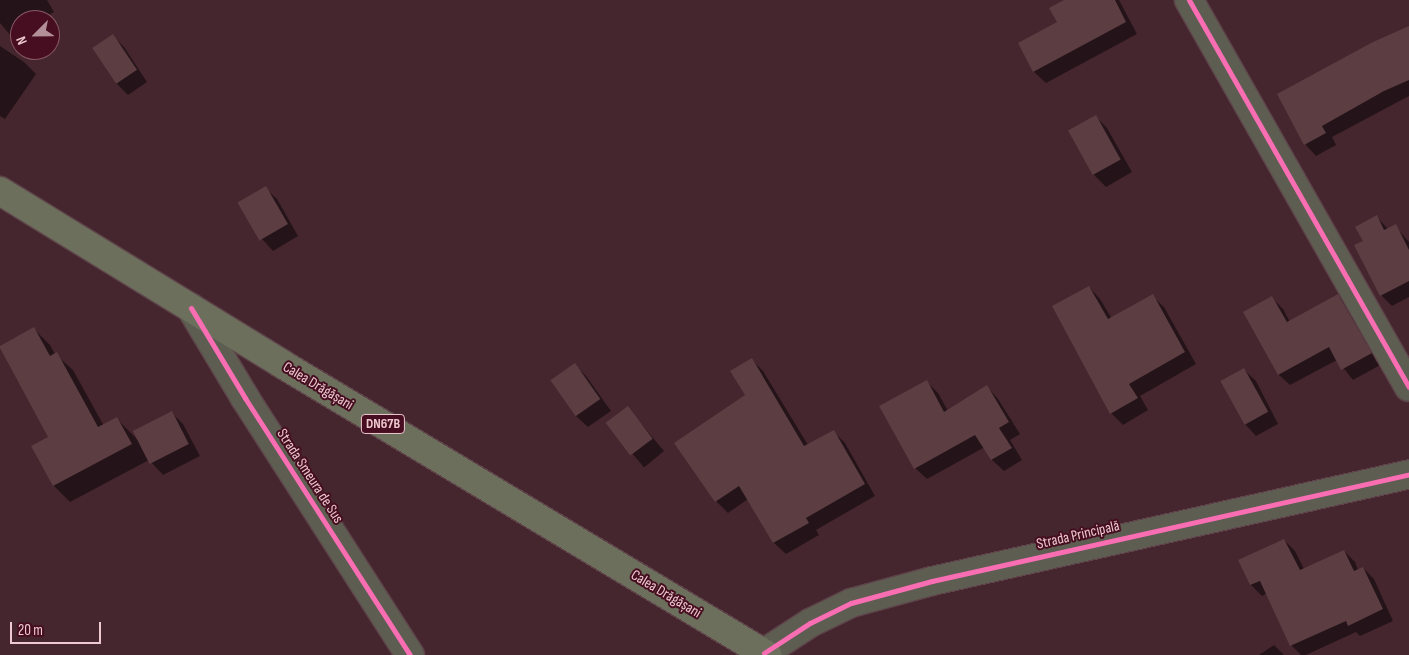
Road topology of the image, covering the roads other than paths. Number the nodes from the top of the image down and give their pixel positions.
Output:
1 (1188, 0) edge
2 (0, 191) edge
3 (191, 308) junction
4 (1409, 387) edge
5 (1409, 474) edge
6 (766, 654) edge
7 (410, 655) edge

1 - 4 street
2 - 3 main road, Calea Drăgășani / DN67B
3 - 6 main road, Calea Drăgășani / DN67B
3 - 7 street, Strada Smeura de Sus
5 - 6 street, Strada Principală

